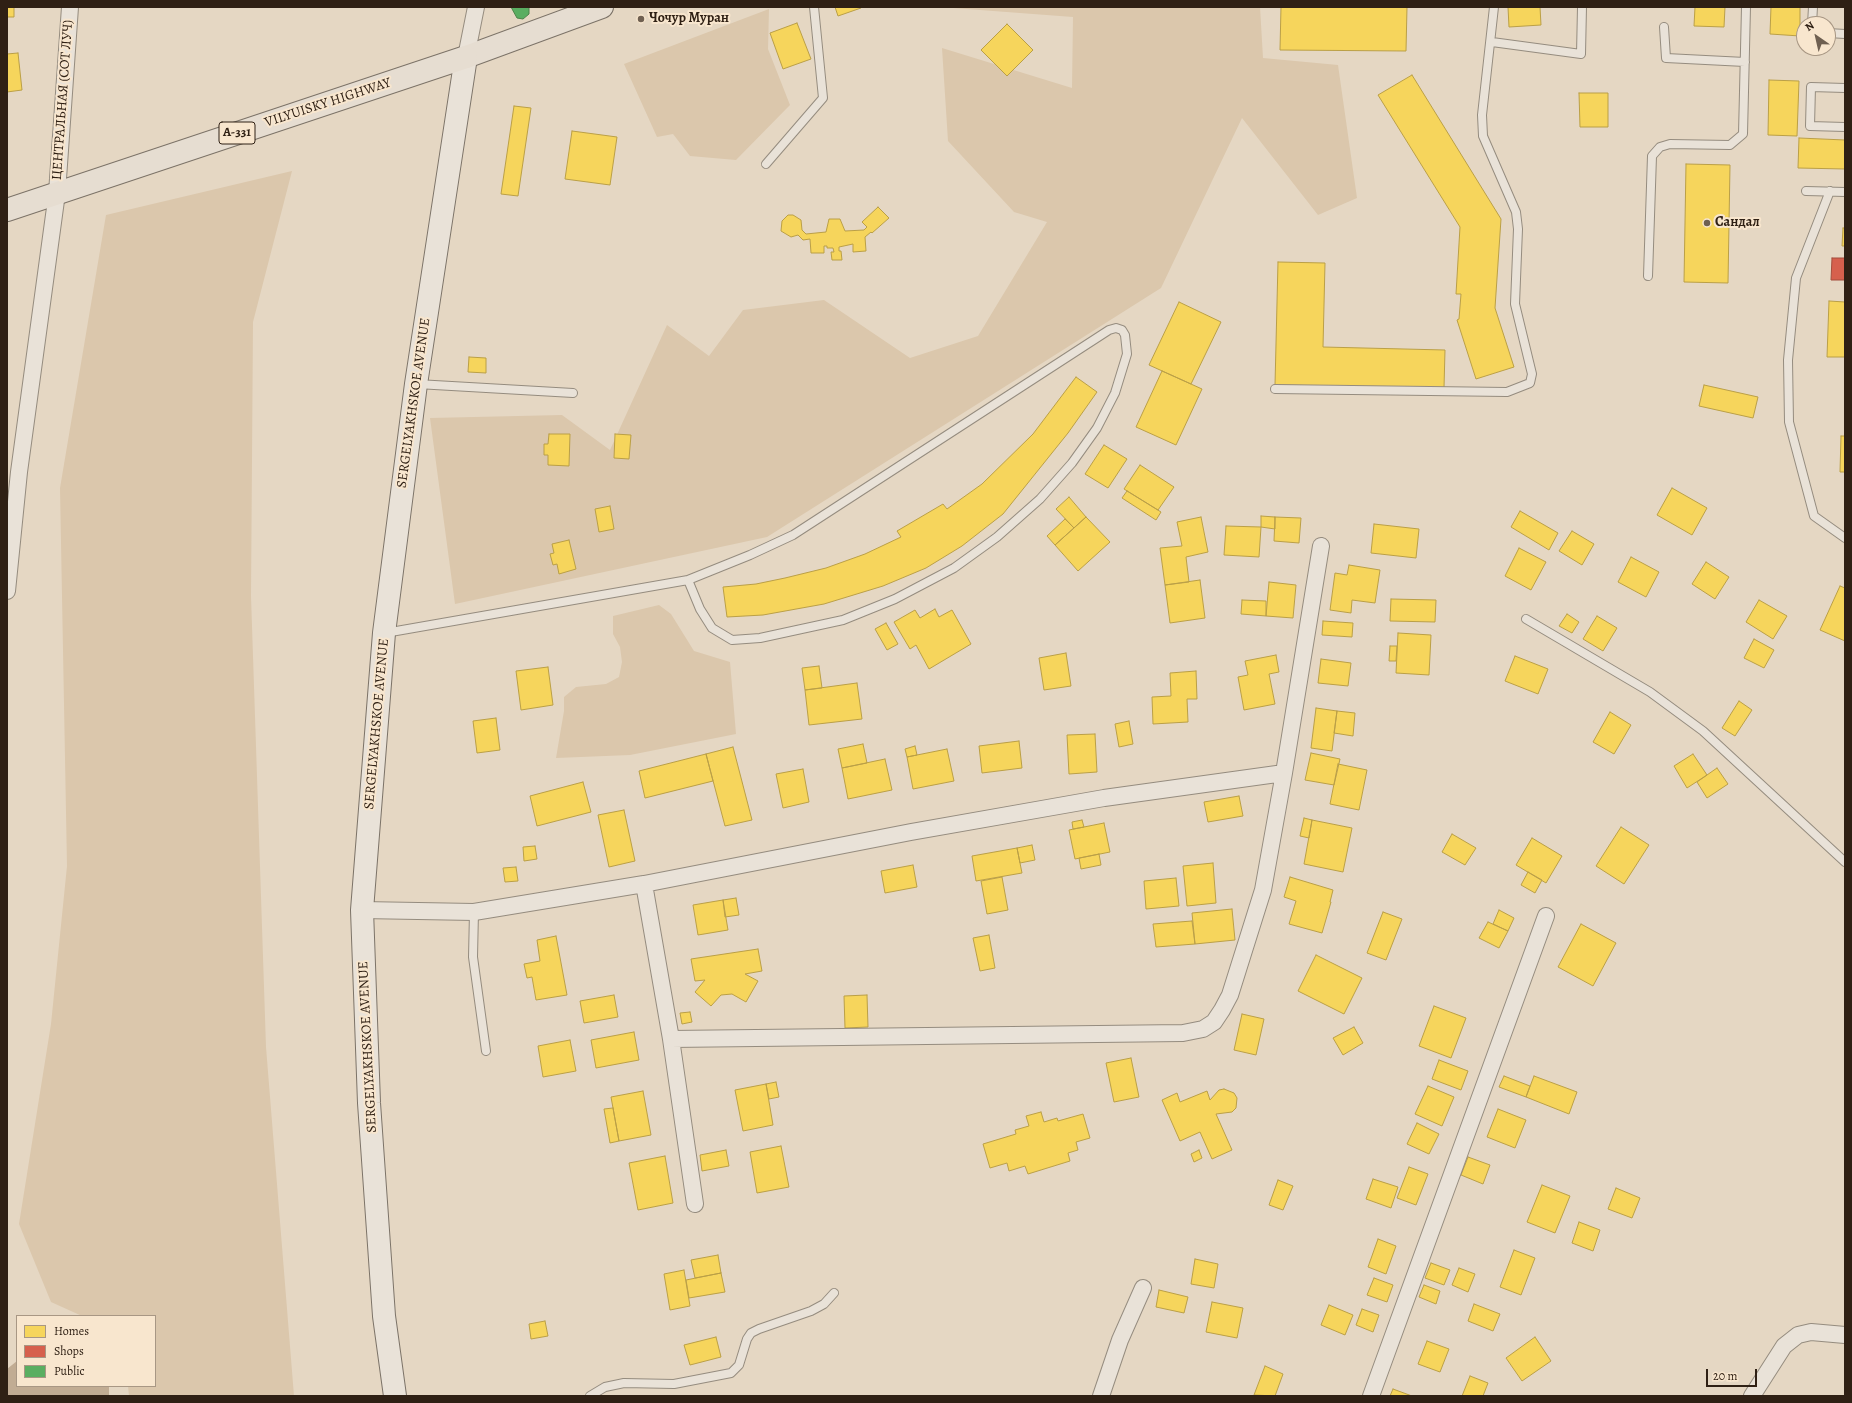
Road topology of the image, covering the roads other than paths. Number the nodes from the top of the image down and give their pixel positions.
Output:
1 (70, 7) edge
2 (476, 7) edge
3 (602, 7) edge
4 (814, 7) edge
5 (1494, 7) edge
6 (1582, 7) edge
7 (1746, 7) edge
8 (1664, 27) dead end
9 (1492, 42) junction
10 (466, 57) junction
11 (1745, 62) junction
12 (1845, 88) edge
13 (1845, 127) edge
14 (766, 164) dead end
15 (1806, 191) dead end
16 (1830, 191) junction
17 (1845, 192) edge
18 (57, 193) junction
19 (7, 210) edge
20 (1648, 276) dead end
21 (416, 384) junction
22 (1275, 389) dead end
23 (573, 393) dead end
24 (1845, 538) edge
25 (1321, 546) dead end
26 (688, 580) junction
27 (7, 591) edge
28 (1526, 619) dead end
29 (384, 633) junction
30 (1284, 773) junction
31 (1845, 862) edge
32 (644, 884) junction
33 (362, 910) junction
34 (474, 912) junction
35 (1546, 916) dead end
36 (671, 1040) junction
37 (486, 1051) dead end
38 (695, 1204) dead end
39 (1143, 1288) dead end
40 (834, 1294) dead end
41 (1845, 1335) edge
42 (395, 1396) edge
43 (590, 1396) edge
44 (1101, 1396) edge
45 (1371, 1396) edge
46 (1752, 1396) edge

1 - 18 street, ЦЕНТРАЛЬНАЯ (СОТ ЛУЧ)
2 - 10 street
3 - 10 main road, VILYUISKY HIGHWAY / А-331
4 - 14 lane
5 - 9 lane
6 - 9 lane
7 - 11 lane
8 - 11 lane
9 - 22 lane
10 - 18 main road, VILYUISKY HIGHWAY / А-331
10 - 21 main road, SERGELYAKHSKOE AVENUE
11 - 20 lane
12 - 13 lane
15 - 16 lane
16 - 17 lane
16 - 24 lane
18 - 19 main road, VILYUISKY HIGHWAY / А-331
18 - 27 street, ЦЕНТРАЛЬНАЯ (СОТ ЛУЧ)
21 - 23 lane
21 - 29 main road, SERGELYAKHSKOE AVENUE
25 - 30 street
26 - 26 lane
26 - 29 lane
28 - 31 lane
29 - 33 main road, SERGELYAKHSKOE AVENUE
30 - 32 street
30 - 36 street
32 - 34 street
32 - 36 street
33 - 34 street
33 - 42 main road, SERGELYAKHSKOE AVENUE
34 - 37 lane
35 - 45 street
36 - 38 street
39 - 44 street
40 - 43 lane
41 - 46 street

